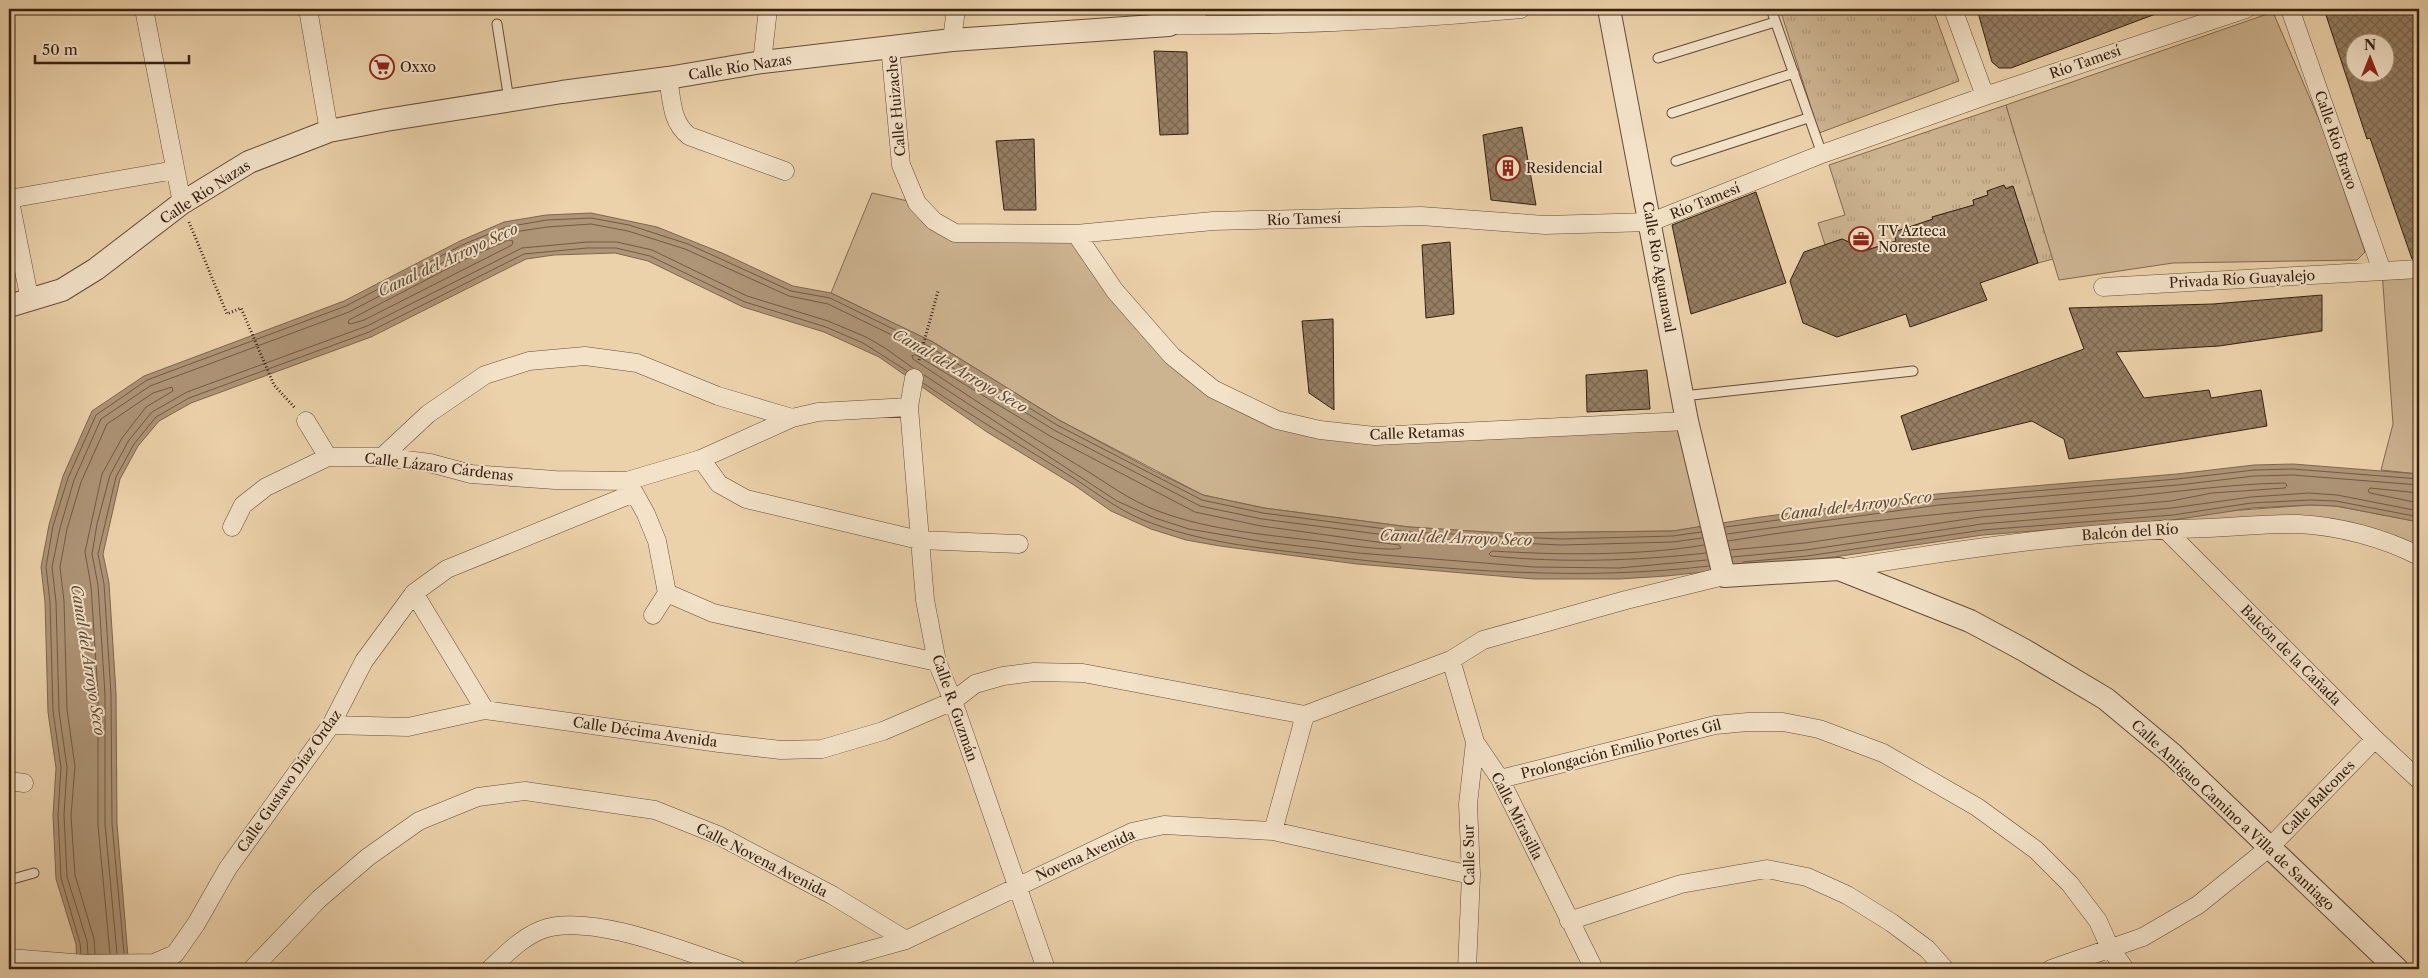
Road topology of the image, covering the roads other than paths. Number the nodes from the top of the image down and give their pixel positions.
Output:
1 (144, 9) edge
2 (308, 9) edge
3 (768, 9) edge
4 (956, 9) edge
5 (1197, 9) edge
6 (1521, 9) edge
7 (1609, 9) edge
8 (1770, 9) edge
9 (1953, 9) edge
10 (2246, 9) edge
11 (2290, 9) edge
12 (1775, 22) junction
13 (497, 24) dead end
14 (1169, 25) junction
15 (952, 40) junction
16 (890, 46) junction
17 (1658, 58) dead end
18 (762, 62) junction
19 (1794, 73) junction
20 (668, 78) junction
21 (1985, 96) junction
22 (509, 100) junction
23 (1672, 113) dead end
24 (1808, 118) junction
25 (329, 131) junction
26 (1822, 154) junction
27 (1676, 161) dead end
28 (175, 170) junction
29 (784, 171) dead end
30 (9, 198) edge
31 (182, 203) junction
32 (1651, 222) junction
33 (1076, 234) junction
34 (2419, 269) edge
35 (2382, 272) junction
36 (2103, 287) dead end
37 (19, 303) edge
38 (1913, 370) dead end
39 (914, 378) road end
40 (1683, 396) junction
41 (909, 407) junction
42 (792, 418) junction
43 (306, 420) road end
44 (1687, 420) junction
45 (328, 457) junction
46 (382, 457) junction
47 (701, 459) junction
48 (631, 487) junction
49 (232, 527) dead end
50 (2164, 529) junction
51 (919, 540) junction
52 (1019, 544) dead end
53 (2419, 556) edge
54 (1839, 569) junction
55 (1724, 572) junction
56 (414, 593) junction
57 (667, 593) junction
58 (653, 615) dead end
59 (1451, 660) junction
60 (937, 662) junction
61 (953, 701) junction
62 (485, 710) junction
63 (1305, 715) junction
64 (331, 725) junction
65 (2375, 739) junction
66 (1476, 742) junction
67 (1500, 779) junction
68 (2419, 780) edge
69 (1273, 831) junction
70 (2270, 847) junction
71 (34, 873) dead end
72 (1471, 875) junction
73 (9, 880) edge
74 (1016, 886) junction
75 (1569, 922) junction
76 (906, 940) junction
77 (2110, 948) junction
78 (9, 958) edge
79 (252, 969) edge
80 (490, 969) edge
81 (737, 969) edge
82 (802, 969) edge
83 (1046, 969) edge
84 (1467, 969) edge
85 (1594, 969) edge
86 (1945, 969) edge
87 (2051, 969) edge
88 (2125, 969) edge
89 (2397, 969) edge

1 - 28 street
2 - 25 street
3 - 18 street
4 - 15 street
5 - 14 street
6 - 14 street, Calle Río Nazas
7 - 32 street, Calle Río Aguanaval
8 - 12 lane
9 - 21 street
10 - 21 street, Río Tamesí
11 - 35 street, Calle Río Bravo
12 - 17 lane
12 - 19 lane
13 - 22 lane
14 - 15 street, Calle Río Nazas
15 - 16 street, Calle Río Nazas
16 - 18 street, Calle Río Nazas
16 - 33 street, Calle Huizache
18 - 20 street, Calle Río Nazas
19 - 23 lane
19 - 24 lane
20 - 22 street, Calle Río Nazas
20 - 29 street
21 - 26 street, Río Tamesí
22 - 25 street, Calle Río Nazas
24 - 26 lane
24 - 27 lane
25 - 31 street, Calle Río Nazas
26 - 32 street, Río Tamesí
28 - 30 street
28 - 31 street
30 - 37 street
31 - 37 street, Calle Río Nazas
32 - 33 street, Río Tamesí
32 - 40 street, Calle Río Aguanaval
33 - 44 street, Calle Retamas
34 - 35 street, Privada Río Guayalejo
35 - 36 street, Privada Río Guayalejo
38 - 40 lane
39 - 41 street, Calle R. Guzmán
40 - 44 street, Calle Río Aguanaval
41 - 42 street, Calle Lázaro Cárdenas
41 - 51 street, Calle R. Guzmán
42 - 46 street
42 - 47 street, Calle Lázaro Cárdenas
43 - 45 street
44 - 55 street, Calle Río Aguanaval
45 - 46 street, Calle Lázaro Cárdenas
45 - 49 street
46 - 48 street, Calle Lázaro Cárdenas
47 - 48 street, Calle Lázaro Cárdenas
47 - 51 street
48 - 56 street, Calle Gustavo Díaz Ordaz
48 - 57 street
50 - 53 street, Balcón del Río
50 - 54 street, Balcón del Río
50 - 65 street, Balcón de la Cañada
51 - 52 street
51 - 60 street, Calle R. Guzmán
54 - 55 street, Calle Antiguo Camino a Villa de Santiago
54 - 70 street, Calle Antiguo Camino a Villa de Santiago
55 - 59 street
56 - 62 street
56 - 64 street, Calle Gustavo Díaz Ordaz
57 - 58 street
57 - 60 street
59 - 63 street
59 - 66 street, Calle Mirasilla
60 - 61 street, Calle R. Guzmán
61 - 62 street, Calle Décima Avenida
61 - 63 street
61 - 74 street, Calle R. Guzmán
62 - 64 street, Calle Décima Avenida
63 - 69 street
64 - 78 street, Calle Gustavo Díaz Ordaz
65 - 68 street, Balcón de la Cañada
65 - 70 street, Calle Balcones
66 - 67 street, Calle Mirasilla
66 - 72 street, Calle Sur
67 - 75 street, Calle Mirasilla
67 - 77 street, Prolongación Emilio Portes Gil
69 - 72 street, Novena Avenida
69 - 74 street, Novena Avenida
70 - 77 street, Calle Balcones
70 - 89 street, Calle Antiguo Camino a Villa de Santiago
71 - 73 lane
72 - 84 street, Calle Sur
74 - 76 street, Novena Avenida
74 - 83 street, Calle R. Guzmán
75 - 85 street, Calle Mirasilla
75 - 86 street
76 - 79 street, Calle Novena Avenida
76 - 82 street, Novena Avenida
77 - 87 street, Calle Balcones
77 - 88 street, Prolongación Emilio Portes Gil
80 - 81 street

